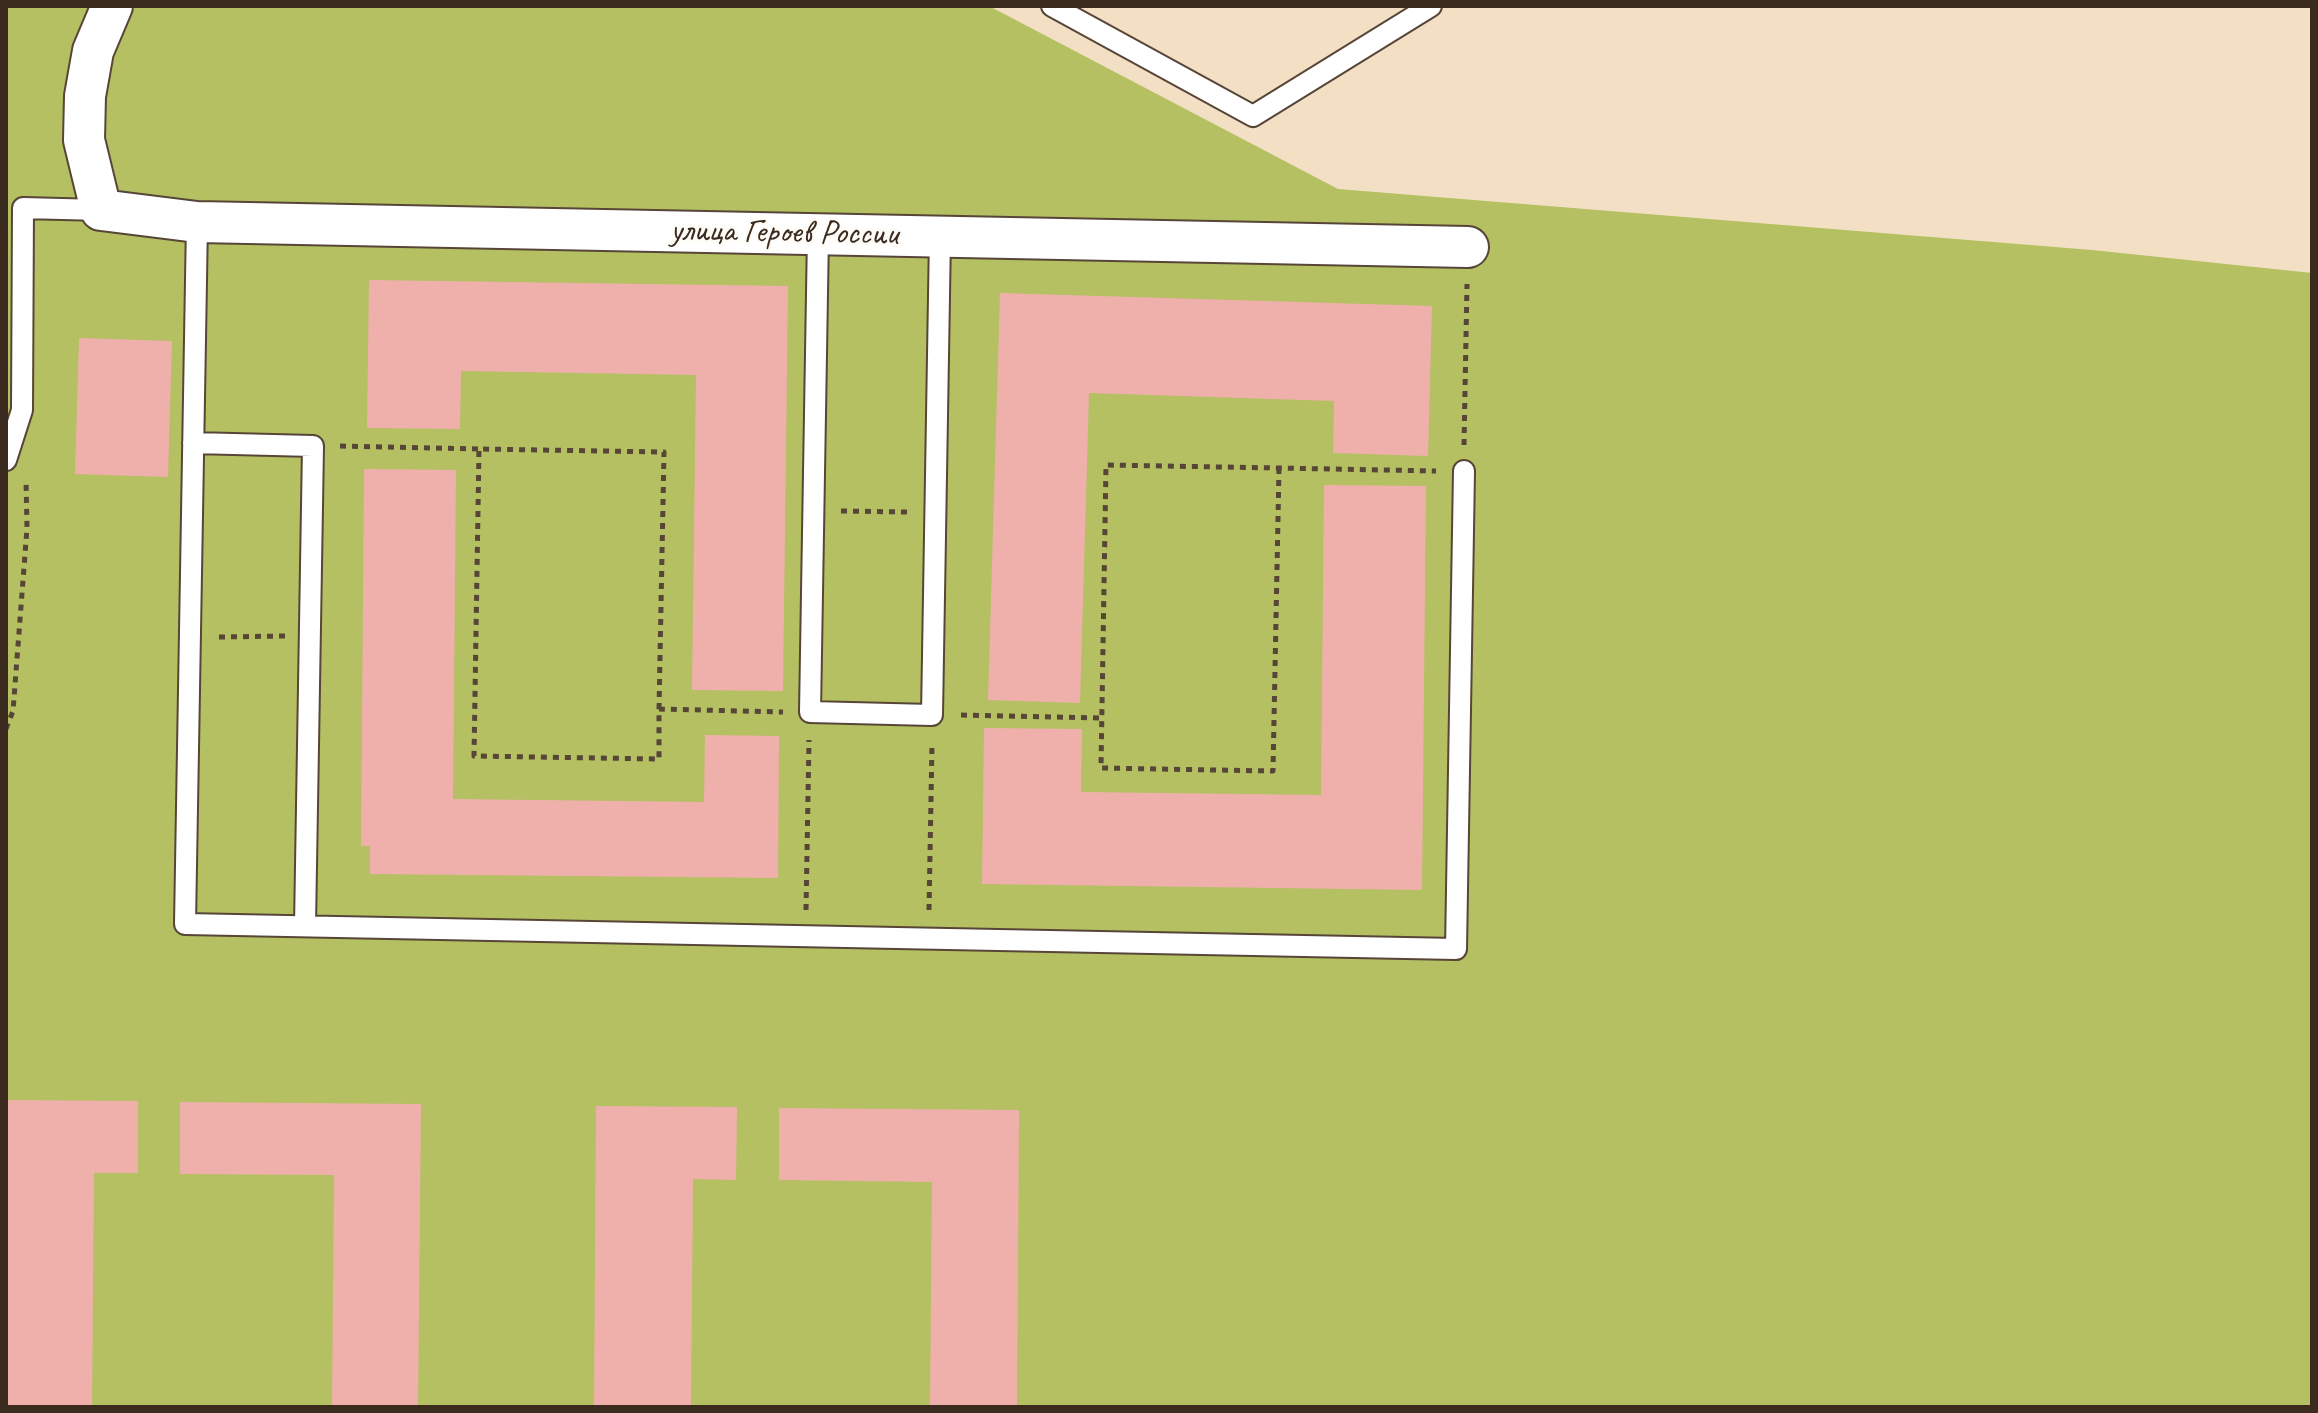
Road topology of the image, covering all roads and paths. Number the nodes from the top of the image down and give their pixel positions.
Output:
1 (112, 6) edge
2 (1431, 6) edge
3 (1064, 9) edge
4 (15, 204) edge
5 (101, 210) junction
6 (197, 222) junction
7 (818, 234) junction
8 (940, 236) junction
9 (1468, 247) joint
10 (193, 443) junction
11 (313, 446) junction
12 (479, 449) junction
13 (6, 460) edge
14 (1279, 468) junction
15 (25, 469) dead end
16 (1464, 471) junction
17 (813, 510) junction
18 (936, 513) junction
19 (310, 636) junction
20 (190, 637) junction
21 (659, 709) junction
22 (810, 712) junction
23 (932, 715) junction
24 (1101, 718) junction
25 (6, 729) edge
26 (305, 926) junction
27 (806, 937) junction
28 (928, 939) junction

1 - 5 street
2 - 3 lane
4 - 5 lane
4 - 13 lane
5 - 6 street, улица Героев России
6 - 7 street, улица Героев России
6 - 10 lane
7 - 8 street, улица Героев России
7 - 17 lane
8 - 9 street, улица Героев России
8 - 18 lane
9 - 16 path
10 - 11 lane
10 - 20 lane
11 - 12 path
11 - 19 lane
12 - 21 path
12 - 21 path
14 - 16 path
14 - 24 path
14 - 24 path
15 - 25 path
16 - 28 lane
17 - 18 path
17 - 22 lane
18 - 23 lane
19 - 20 path
19 - 26 lane
20 - 26 lane
21 - 22 path
22 - 23 lane
22 - 27 path
23 - 24 path
23 - 28 path
26 - 27 lane
27 - 28 lane

